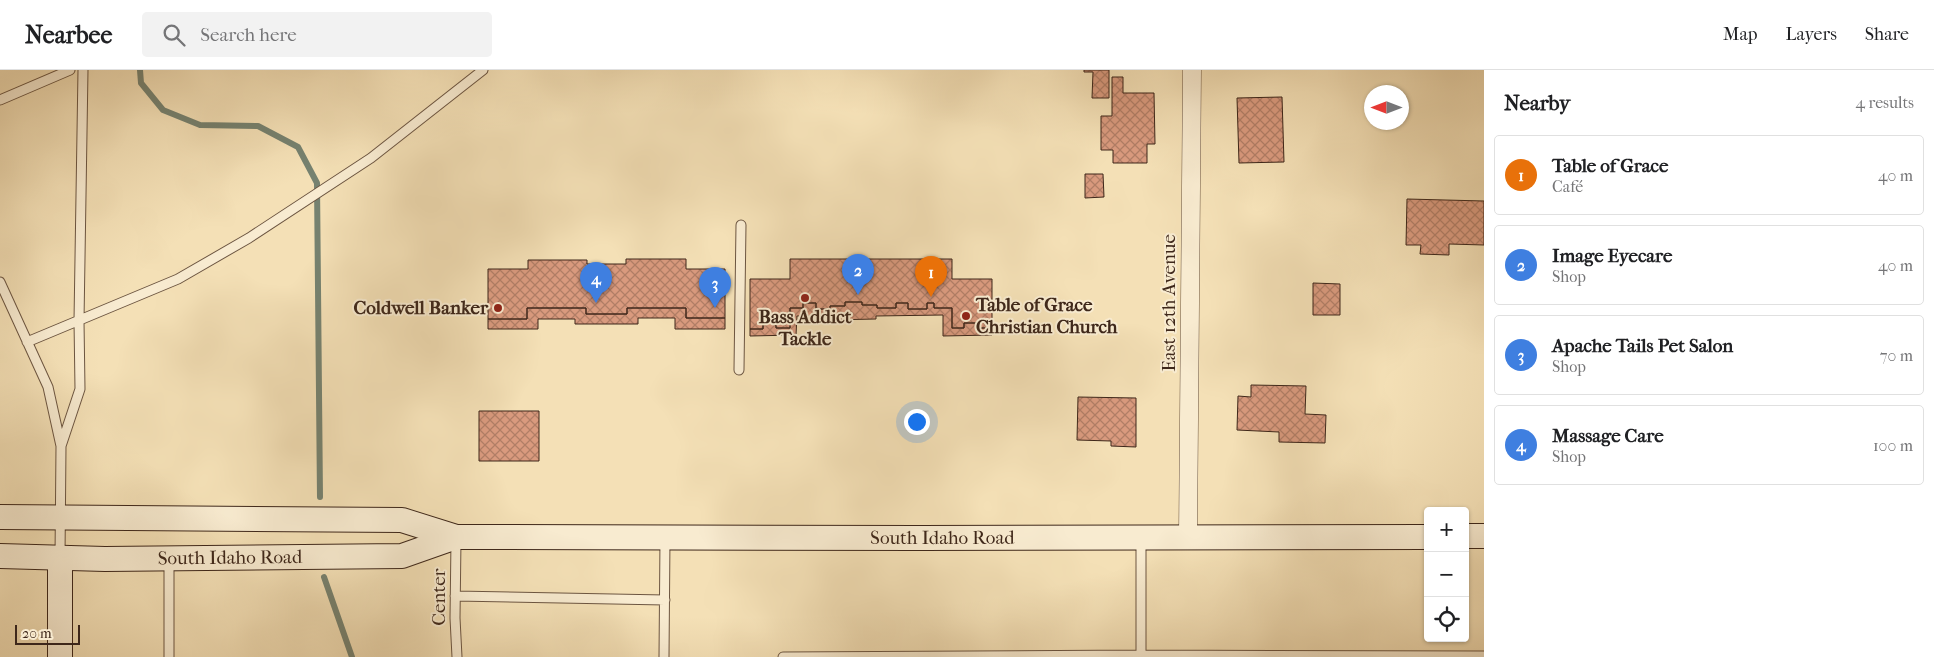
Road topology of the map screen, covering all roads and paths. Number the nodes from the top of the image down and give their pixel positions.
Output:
1 (70, 70) edge
2 (83, 70) edge
3 (483, 70) edge
4 (1192, 70) edge
5 (0, 100) edge
6 (741, 225) dead end
7 (0, 282) edge
8 (80, 321) junction
9 (27, 342) junction
10 (739, 370) dead end
11 (61, 446) junction
12 (0, 517) edge
13 (61, 517) junction
14 (1424, 536) edge
15 (1469, 536) edge
16 (1484, 536) edge
17 (456, 537) junction
18 (665, 537) junction
19 (1188, 537) junction
20 (1141, 538) junction
21 (0, 556) edge
22 (60, 557) junction
23 (169, 557) junction
24 (455, 596) junction
25 (665, 600) junction
26 (1141, 656) edge
27 (1484, 656) edge
28 (60, 657) edge
29 (169, 657) edge
30 (457, 657) edge
31 (664, 657) edge
32 (784, 657) edge

1 - 5 lane
2 - 8 lane
3 - 8 lane
4 - 19 street, East 12th Avenue
6 - 10 lane
7 - 9 lane
8 - 9 lane
8 - 11 lane
9 - 11 lane
11 - 13 lane
12 - 13 main road, South Idaho Road
13 - 17 main road, South Idaho Road
13 - 22 lane
14 - 19 main road, South Idaho Road
15 - 16 main road
17 - 18 main road, South Idaho Road
17 - 23 main road, South Idaho Road
17 - 24 lane, Center
18 - 20 main road, South Idaho Road
18 - 25 lane
19 - 20 main road, South Idaho Road
20 - 26 lane
21 - 22 main road, South Idaho Road
22 - 23 main road, South Idaho Road
22 - 28 main road
23 - 29 lane
24 - 25 lane
24 - 30 lane, Center
25 - 31 lane
26 - 27 lane
26 - 32 lane

